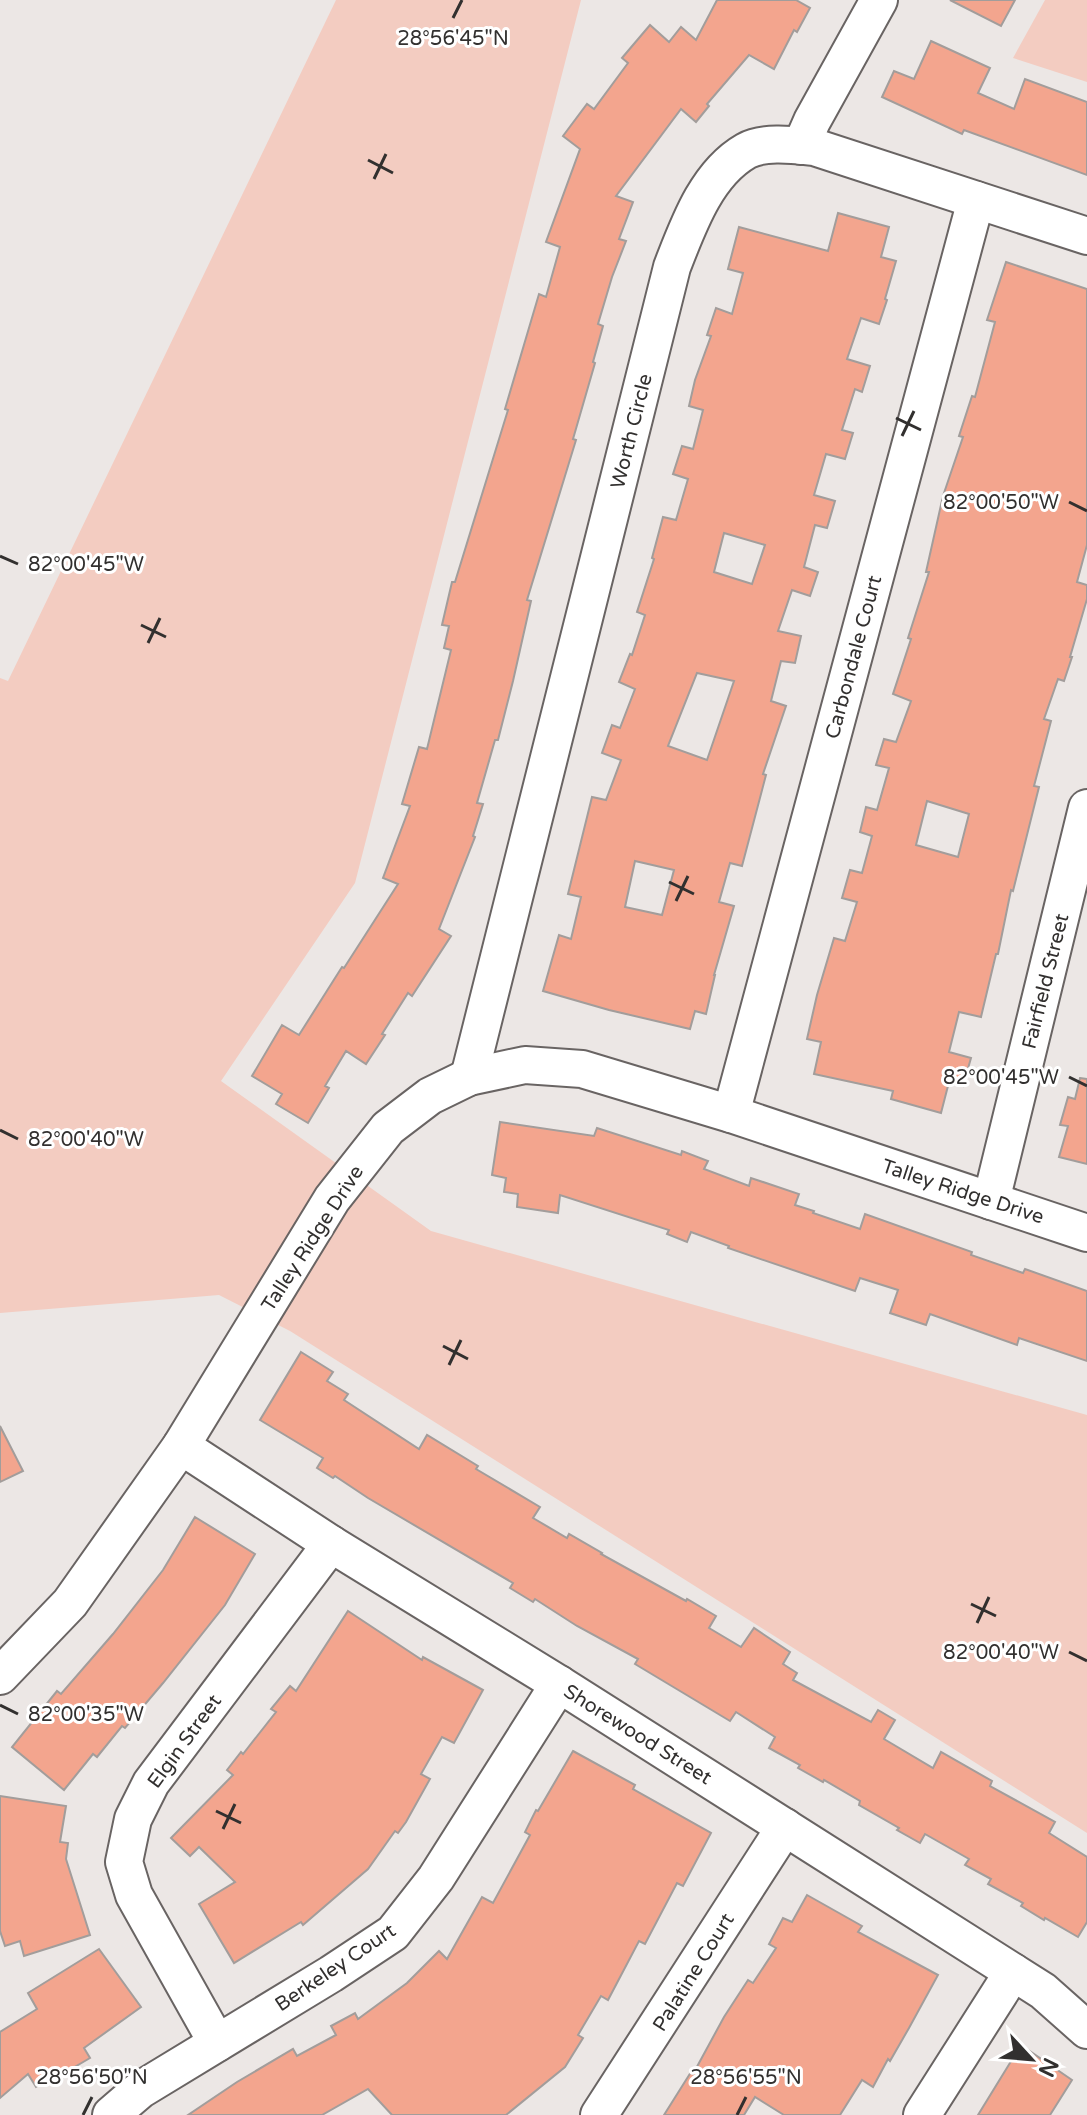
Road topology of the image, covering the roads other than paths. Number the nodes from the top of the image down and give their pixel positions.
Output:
1 (879, 0) edge
2 (801, 146) junction
3 (976, 200) junction
4 (1087, 236) edge
5 (1087, 808) edge
6 (469, 1077) junction
7 (731, 1114) junction
8 (991, 1201) junction
9 (1087, 1233) edge
10 (181, 1446) junction
11 (331, 1544) junction
12 (0, 1676) edge
13 (559, 1684) junction
14 (785, 1827) junction
15 (1013, 1972) junction
16 (1087, 2030) edge
17 (217, 2043) junction
18 (111, 2115) edge
19 (599, 2115) edge
20 (922, 2115) edge

1 - 2 street
2 - 3 street, Worth Circle
2 - 6 street, Worth Circle
3 - 4 street, Worth Circle
3 - 7 street, Carbondale Court
5 - 8 street, Fairfield Street
6 - 7 street, Talley Ridge Drive
6 - 10 street, Talley Ridge Drive
7 - 8 street, Talley Ridge Drive
8 - 9 street, Talley Ridge Drive
10 - 11 street, Shorewood Street
10 - 12 street, Talley Ridge Drive
11 - 13 street, Shorewood Street
11 - 17 street, Elgin Street
13 - 14 street, Shorewood Street
13 - 17 street, Berkeley Court
14 - 15 street, Shorewood Street
14 - 19 street, Palatine Court
15 - 16 street, Shorewood Street
15 - 20 street
17 - 18 street, Berkeley Court

